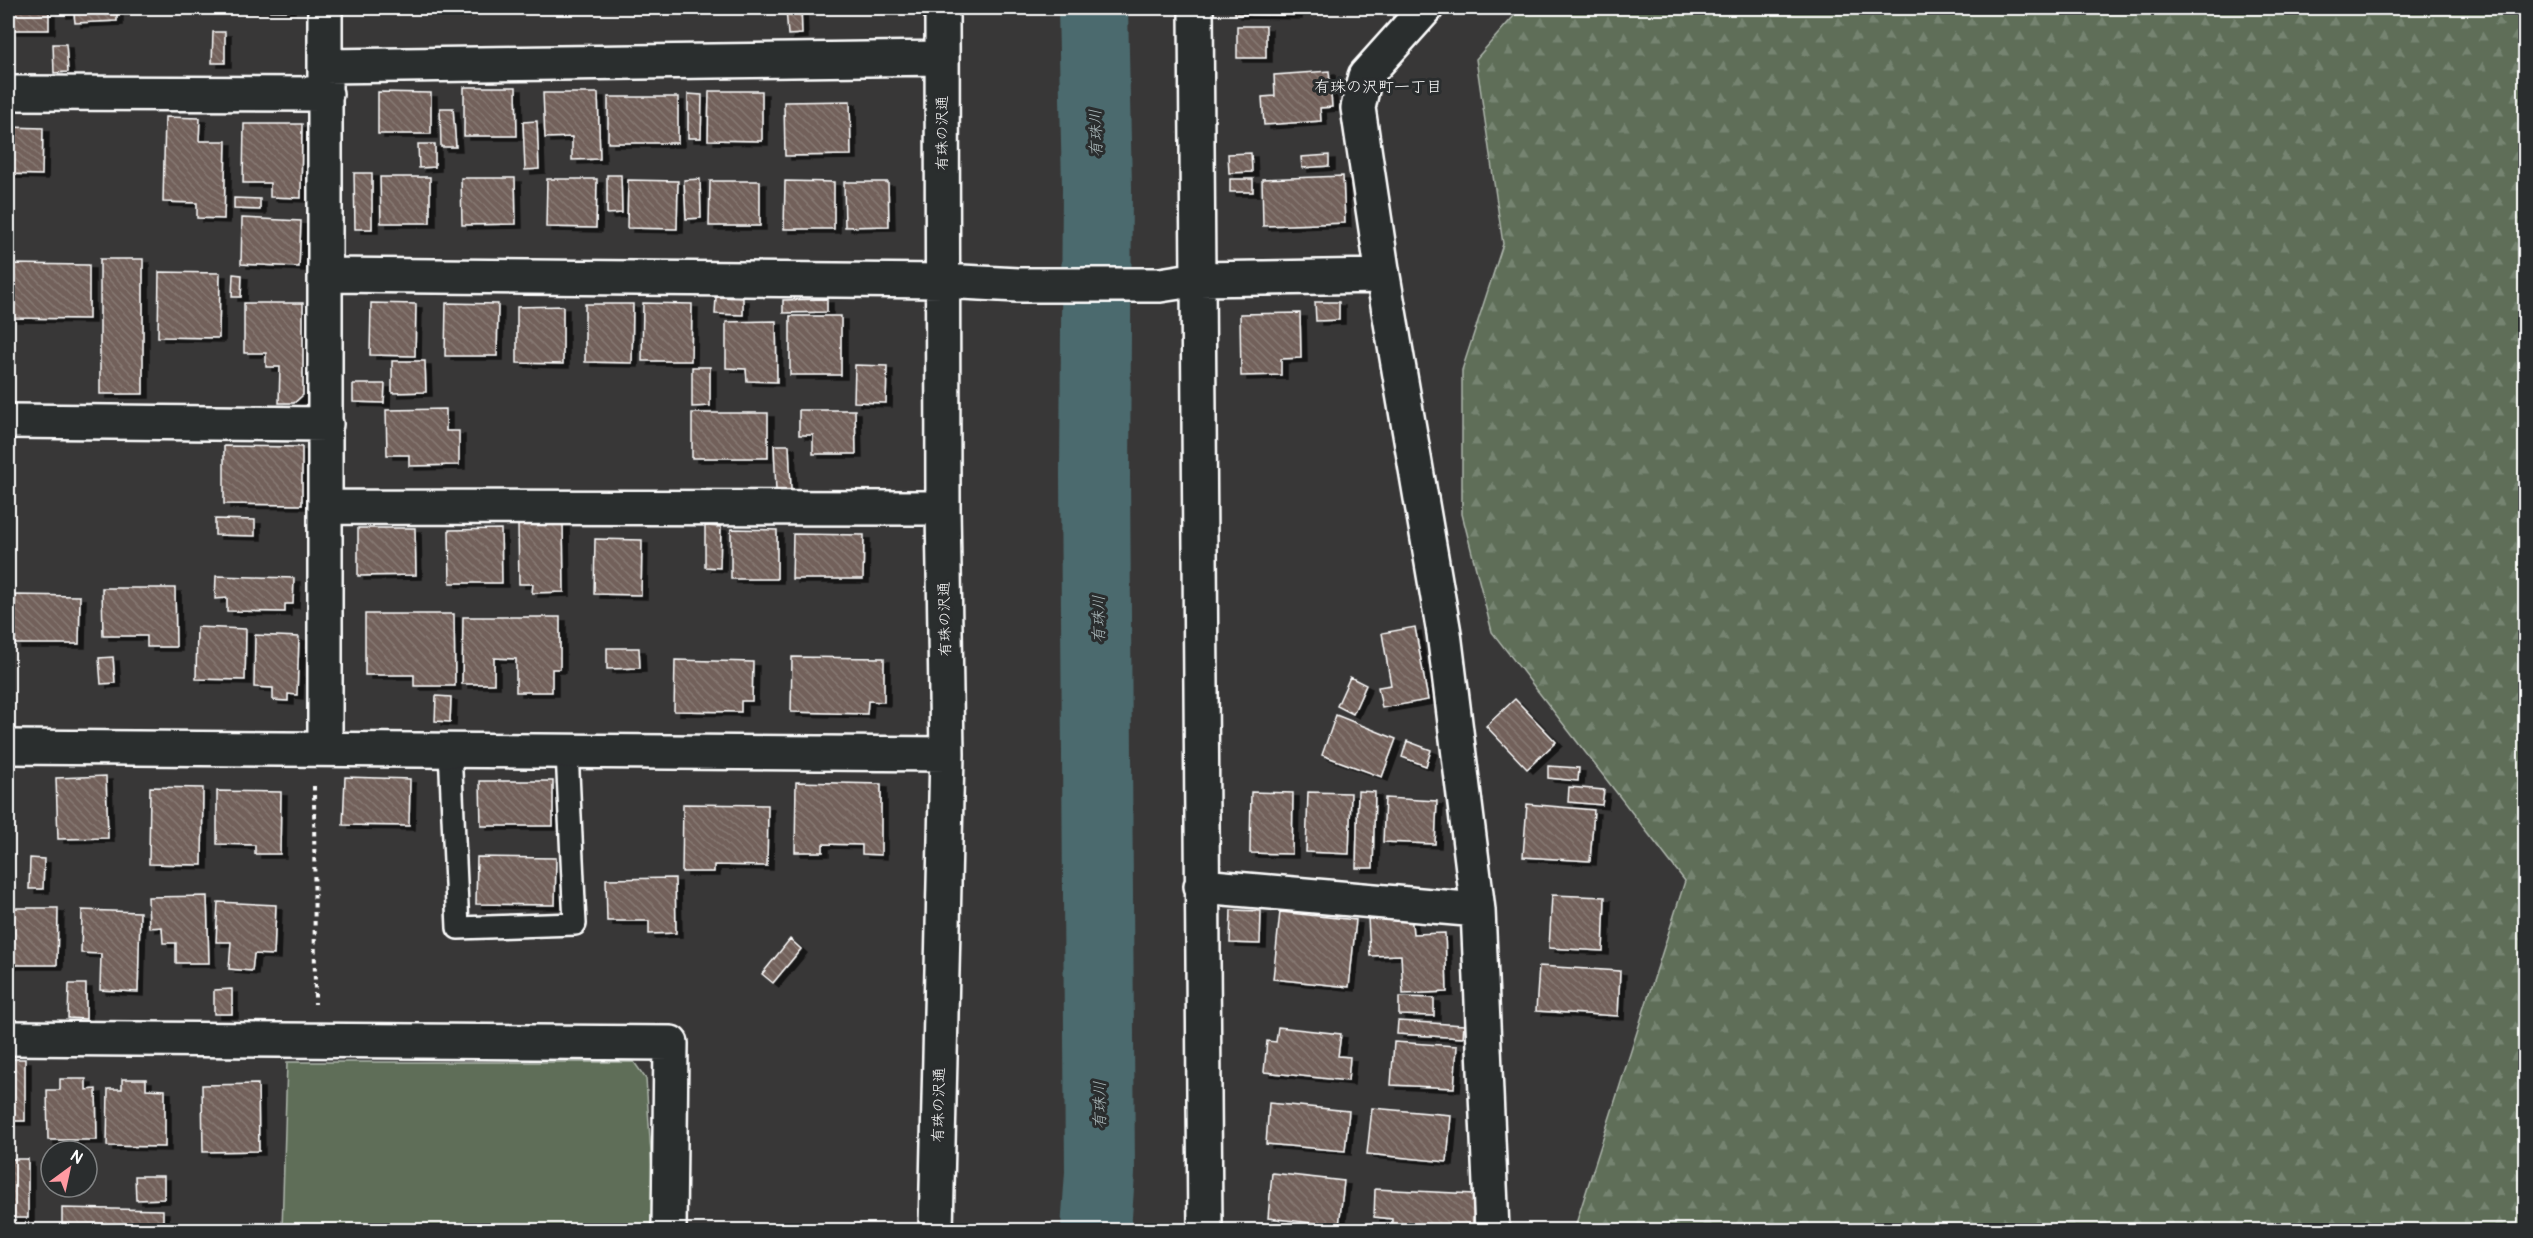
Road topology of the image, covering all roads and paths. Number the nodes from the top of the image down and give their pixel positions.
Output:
1 (325, 8) edge
2 (942, 8) edge
3 (1196, 8) edge
4 (1426, 8) edge
5 (942, 58) junction
6 (325, 80) junction
7 (8, 93) edge
8 (326, 275) junction
9 (1383, 276) junction
10 (1199, 279) junction
11 (943, 281) junction
12 (8, 421) edge
13 (326, 424) junction
14 (326, 507) junction
15 (944, 508) junction
16 (8, 747) edge
17 (320, 749) junction
18 (450, 750) junction
19 (567, 751) junction
20 (947, 754) junction
21 (1201, 886) junction
22 (1478, 910) junction
23 (8, 1038) edge
24 (315, 1040) junction
25 (669, 1230) edge
26 (936, 1230) edge
27 (1204, 1230) edge
28 (1492, 1230) edge

1 - 6 street
2 - 5 street, 有珠の沢通
3 - 10 street
4 - 9 street
5 - 6 street
5 - 11 street, 有珠の沢通
6 - 7 street
6 - 8 street
8 - 11 street
8 - 13 street
9 - 10 street
9 - 22 street
10 - 11 street
10 - 21 street
11 - 15 street, 有珠の沢通
12 - 13 street
13 - 14 street
14 - 15 street
14 - 17 street
15 - 20 street, 有珠の沢通
16 - 17 street
17 - 18 street
17 - 24 path
18 - 19 street
18 - 19 lane
19 - 20 street
20 - 26 street, 有珠の沢通
21 - 22 street
21 - 27 street
22 - 28 street
23 - 24 street
24 - 25 street

